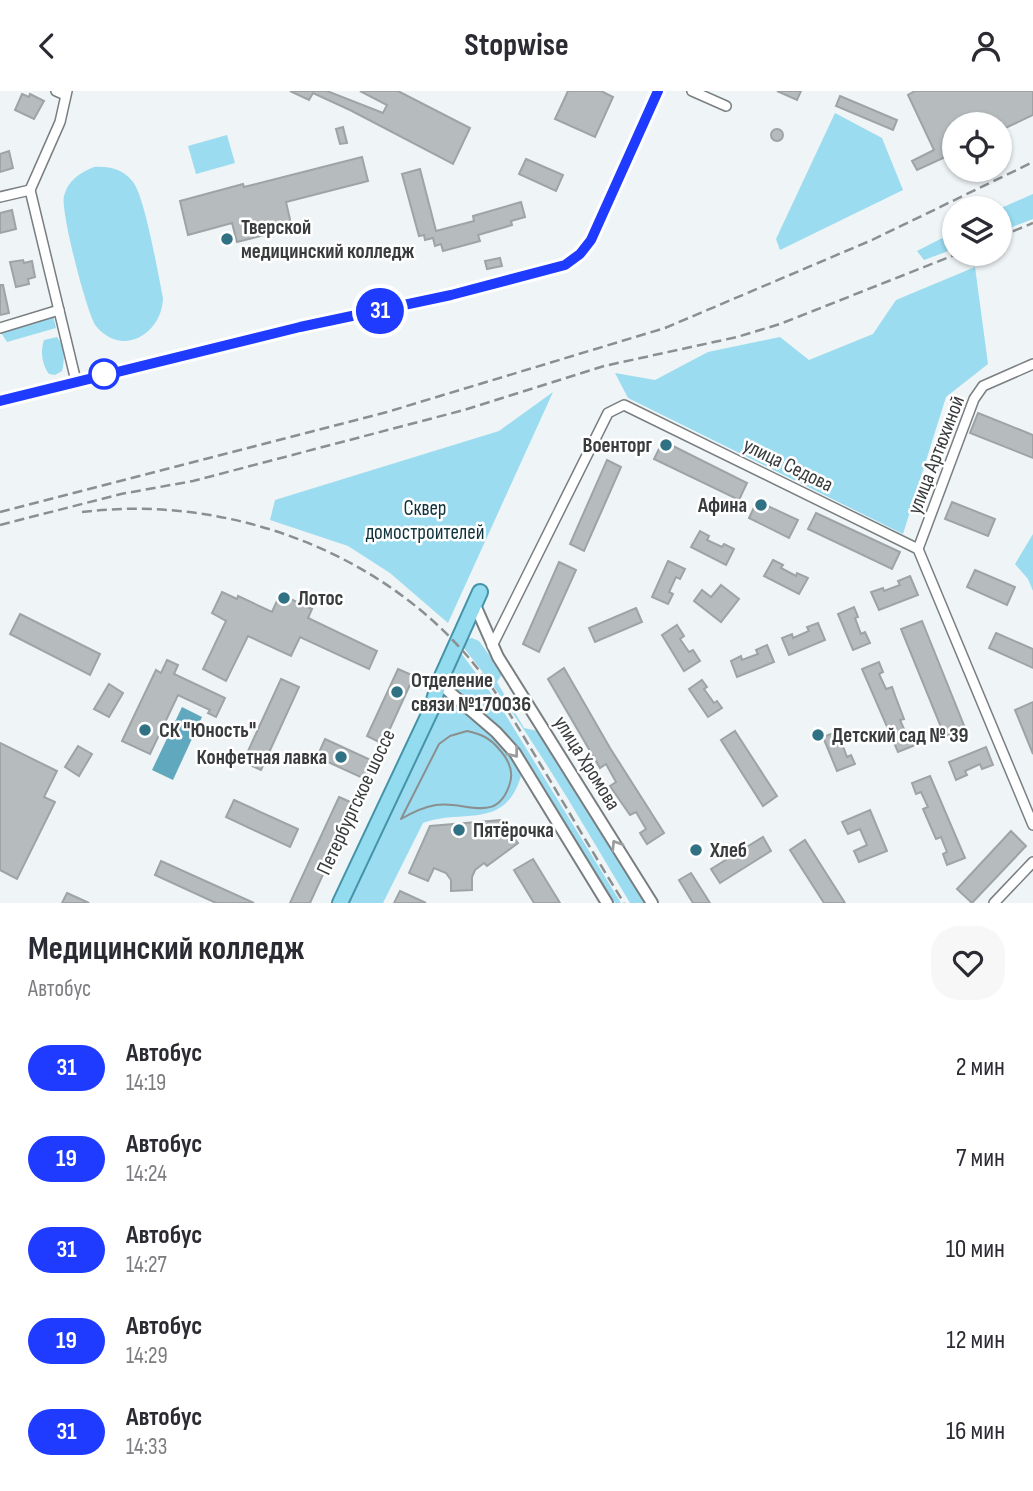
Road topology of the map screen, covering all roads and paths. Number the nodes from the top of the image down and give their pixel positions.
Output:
1 (56, 91) edge
2 (658, 91) edge
3 (692, 91) edge
4 (66, 93) edge
5 (712, 95) edge
6 (726, 106) dead end
7 (30, 190) junction
8 (0, 197) edge
9 (58, 310) junction
10 (0, 328) edge
11 (1033, 364) edge
12 (76, 381) junction
13 (0, 401) edge
14 (918, 549) junction
15 (477, 598) joint
16 (492, 646) junction
17 (439, 683) junction
18 (466, 705) junction
19 (430, 710) junction
20 (385, 798) junction
21 (1033, 825) edge
22 (1033, 862) edge
23 (332, 903) edge
24 (340, 903) edge
25 (607, 903) edge
26 (652, 903) edge
27 (994, 903) edge

1 - 4 street
2 - 12 street
3 - 5 street
4 - 7 street
5 - 6 street
7 - 8 street
7 - 9 street
9 - 10 street
9 - 12 street
11 - 14 street, улица Артюхиной
12 - 13 street
14 - 16 street, улица Седова
14 - 21 street
15 - 16 street, улица Хромова
15 - 17 main road, Петербургское шоссе
26 -> 16 street, улица Хромова
17 - 18 street
17 - 19 main road, Петербургское шоссе
17 - 20 main road, Петербургское шоссе
18 - 19 street
18 -> 25 street
19 - 20 main road, Петербургское шоссе
20 - 23 main road, Петербургское шоссе
20 - 24 main road, Петербургское шоссе
22 - 27 street

